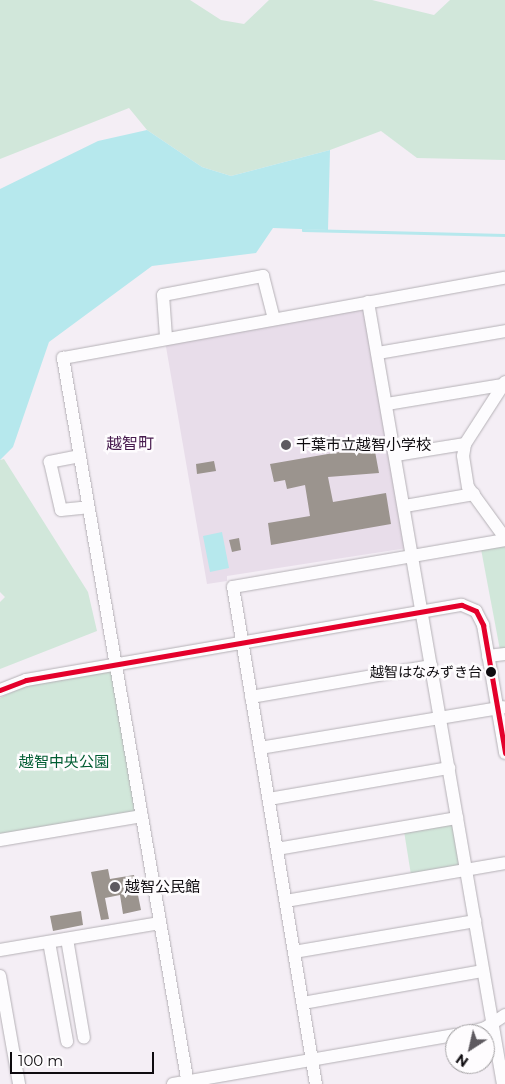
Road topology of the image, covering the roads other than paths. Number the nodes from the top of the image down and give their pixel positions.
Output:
1 (505, 278) edge
2 (368, 302) junction
3 (274, 319) junction
4 (505, 331) edge
5 (166, 337) junction
6 (378, 353) junction
7 (504, 384) edge
8 (387, 404) junction
9 (465, 444) junction
10 (396, 455) junction
11 (80, 456) junction
12 (474, 494) junction
13 (405, 506) junction
14 (88, 507) junction
15 (505, 539) edge
16 (412, 557) junction
17 (422, 611) junction
18 (241, 642) junction
19 (505, 654) edge
20 (488, 656) junction
21 (116, 664) junction
22 (431, 666) junction
23 (0, 690) edge
24 (251, 697) junction
25 (501, 707) edge
26 (440, 717) junction
27 (260, 748) junction
28 (505, 753) edge
29 (449, 768) junction
30 (269, 799) junction
31 (142, 816) junction
32 (457, 818) junction
33 (0, 840) edge
34 (278, 849) junction
35 (505, 863) edge
36 (466, 870) junction
37 (286, 901) junction
38 (475, 920) junction
39 (160, 923) junction
40 (68, 938) junction
41 (49, 942) junction
42 (0, 950) edge
43 (294, 952) junction
44 (484, 971) junction
45 (0, 976) edge
46 (2, 1002) edge
47 (302, 1003) junction
48 (80, 1014) junction
49 (505, 1015) edge
50 (63, 1018) junction
51 (493, 1024) joint
52 (445, 1037) edge
53 (84, 1038) dead end
54 (495, 1039) edge
55 (67, 1041) dead end
56 (13, 1054) junction
57 (0, 1056) edge
58 (312, 1060) junction
59 (188, 1083) edge
60 (501, 1083) edge
61 (19, 1084) edge
62 (173, 1084) edge
63 (316, 1084) edge

1 - 2 street
2 - 3 street
2 - 6 street
3 - 5 street
3 - 5 street
4 - 6 street
5 - 11 street
6 - 8 street
7 - 8 street
7 - 9 street
8 - 10 street
9 - 10 street
9 - 12 street
10 - 13 street
11 - 14 street
11 - 14 street
12 - 13 street
12 - 15 street
13 - 16 street
14 - 21 street
15 - 16 street
16 - 17 street
16 - 18 street
17 - 18 street
17 - 20 street
17 - 22 street
18 - 21 street
18 - 24 street
19 - 20 street
20 - 25 street
21 - 23 street
21 - 31 street
22 - 24 street
22 - 26 street
24 - 27 street
25 - 26 street
25 - 28 street
26 - 27 street
26 - 29 street
27 - 30 street
29 - 30 street
29 - 32 street
30 - 34 street
31 - 33 street
31 - 39 street
32 - 34 street
32 - 36 street
34 - 37 street
35 - 36 street
36 - 37 street
36 - 38 street
37 - 43 street
38 - 43 street
38 - 44 street
39 - 40 street
39 - 59 street
40 - 41 street
40 - 48 street
41 - 42 street
41 - 50 street
43 - 47 street
44 - 47 street
44 - 51 street
45 - 46 street
46 - 56 street
47 - 58 street
48 - 50 street
48 - 53 street
49 - 51 street
50 - 55 street
52 - 58 street
54 - 60 street
56 - 57 street
56 - 61 street
58 - 59 street
58 - 63 street
59 - 62 street

